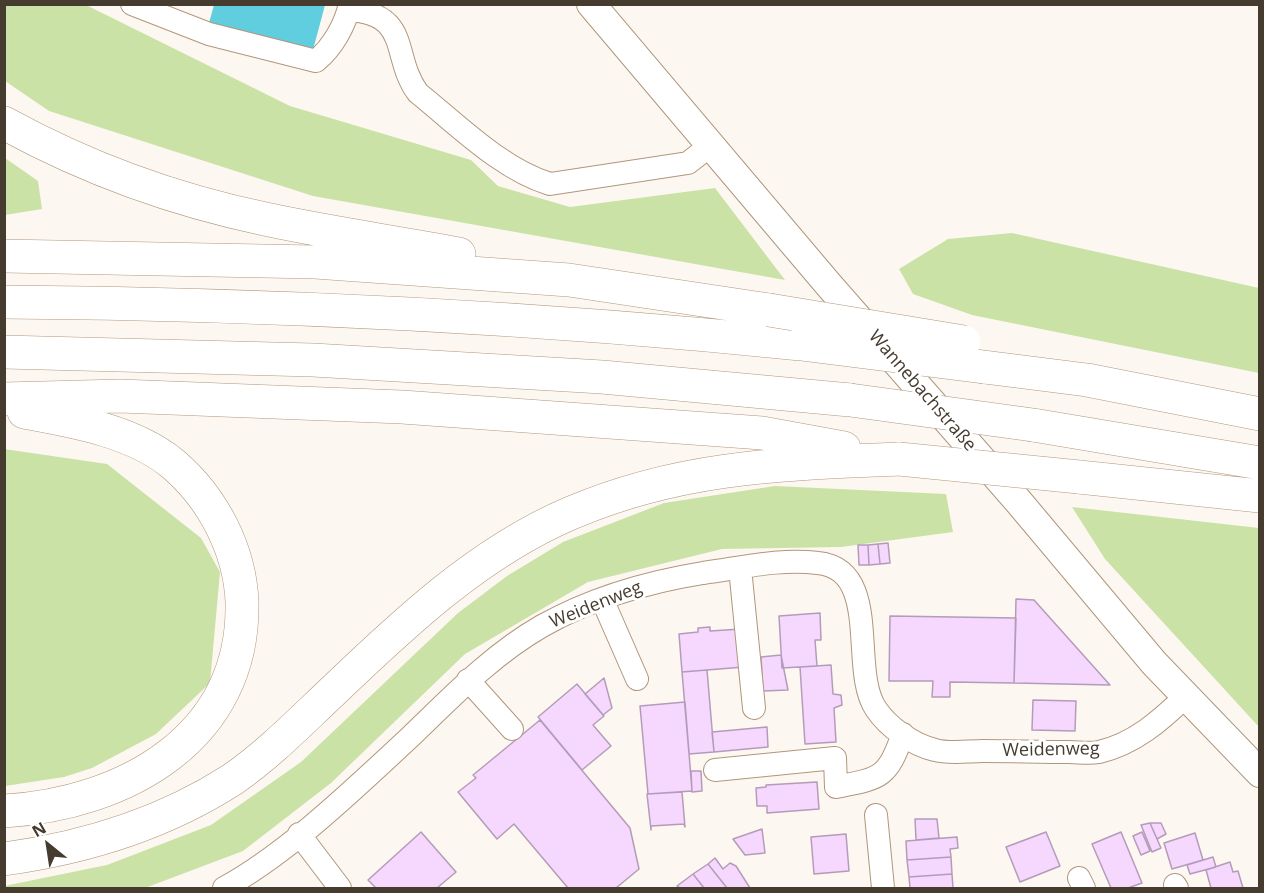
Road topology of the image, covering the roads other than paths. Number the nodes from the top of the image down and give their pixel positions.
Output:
1 (132, 4) edge
2 (591, 4) edge
3 (349, 7) edge
4 (4, 123) edge
5 (711, 145) junction
6 (4, 256) edge
7 (569, 280) junction
8 (4, 302) edge
9 (4, 352) edge
10 (1087, 380) junction
11 (4, 399) edge
12 (4, 410) edge
13 (1260, 414) edge
14 (899, 459) junction
15 (1260, 463) edge
16 (1260, 496) edge
17 (740, 568) junction
18 (602, 599) junction
19 (637, 679) dead end
20 (468, 680) junction
21 (1185, 697) junction
22 (754, 708) dead end
23 (512, 729) dead end
24 (903, 734) junction
25 (715, 770) dead end
26 (1260, 773) edge
27 (4, 811) edge
28 (876, 815) dead end
29 (299, 834) junction
30 (4, 859) edge
31 (224, 888) edge
32 (340, 888) edge
33 (883, 888) edge

1 - 3 street
2 - 5 main road, Wannebachstraße
3 - 5 street
4 - 7 highway
5 - 21 main road, Wannebachstraße
6 - 7 highway
7 - 10 highway, bridge
8 - 10 highway, bridge
9 - 15 highway, bridge
10 - 13 highway
11 - 14 highway
12 - 27 highway
14 - 16 highway, bridge
14 - 30 highway
17 - 18 street, Weidenweg
17 - 22 street
17 - 24 street, Weidenweg
18 - 19 street
18 - 20 street, Weidenweg
20 - 23 street
20 - 29 street, Weidenweg
21 - 24 street, Weidenweg
21 - 26 main road, Wannebachstraße
24 - 25 street
28 - 33 street
29 - 31 street, Weidenweg
29 - 32 street

